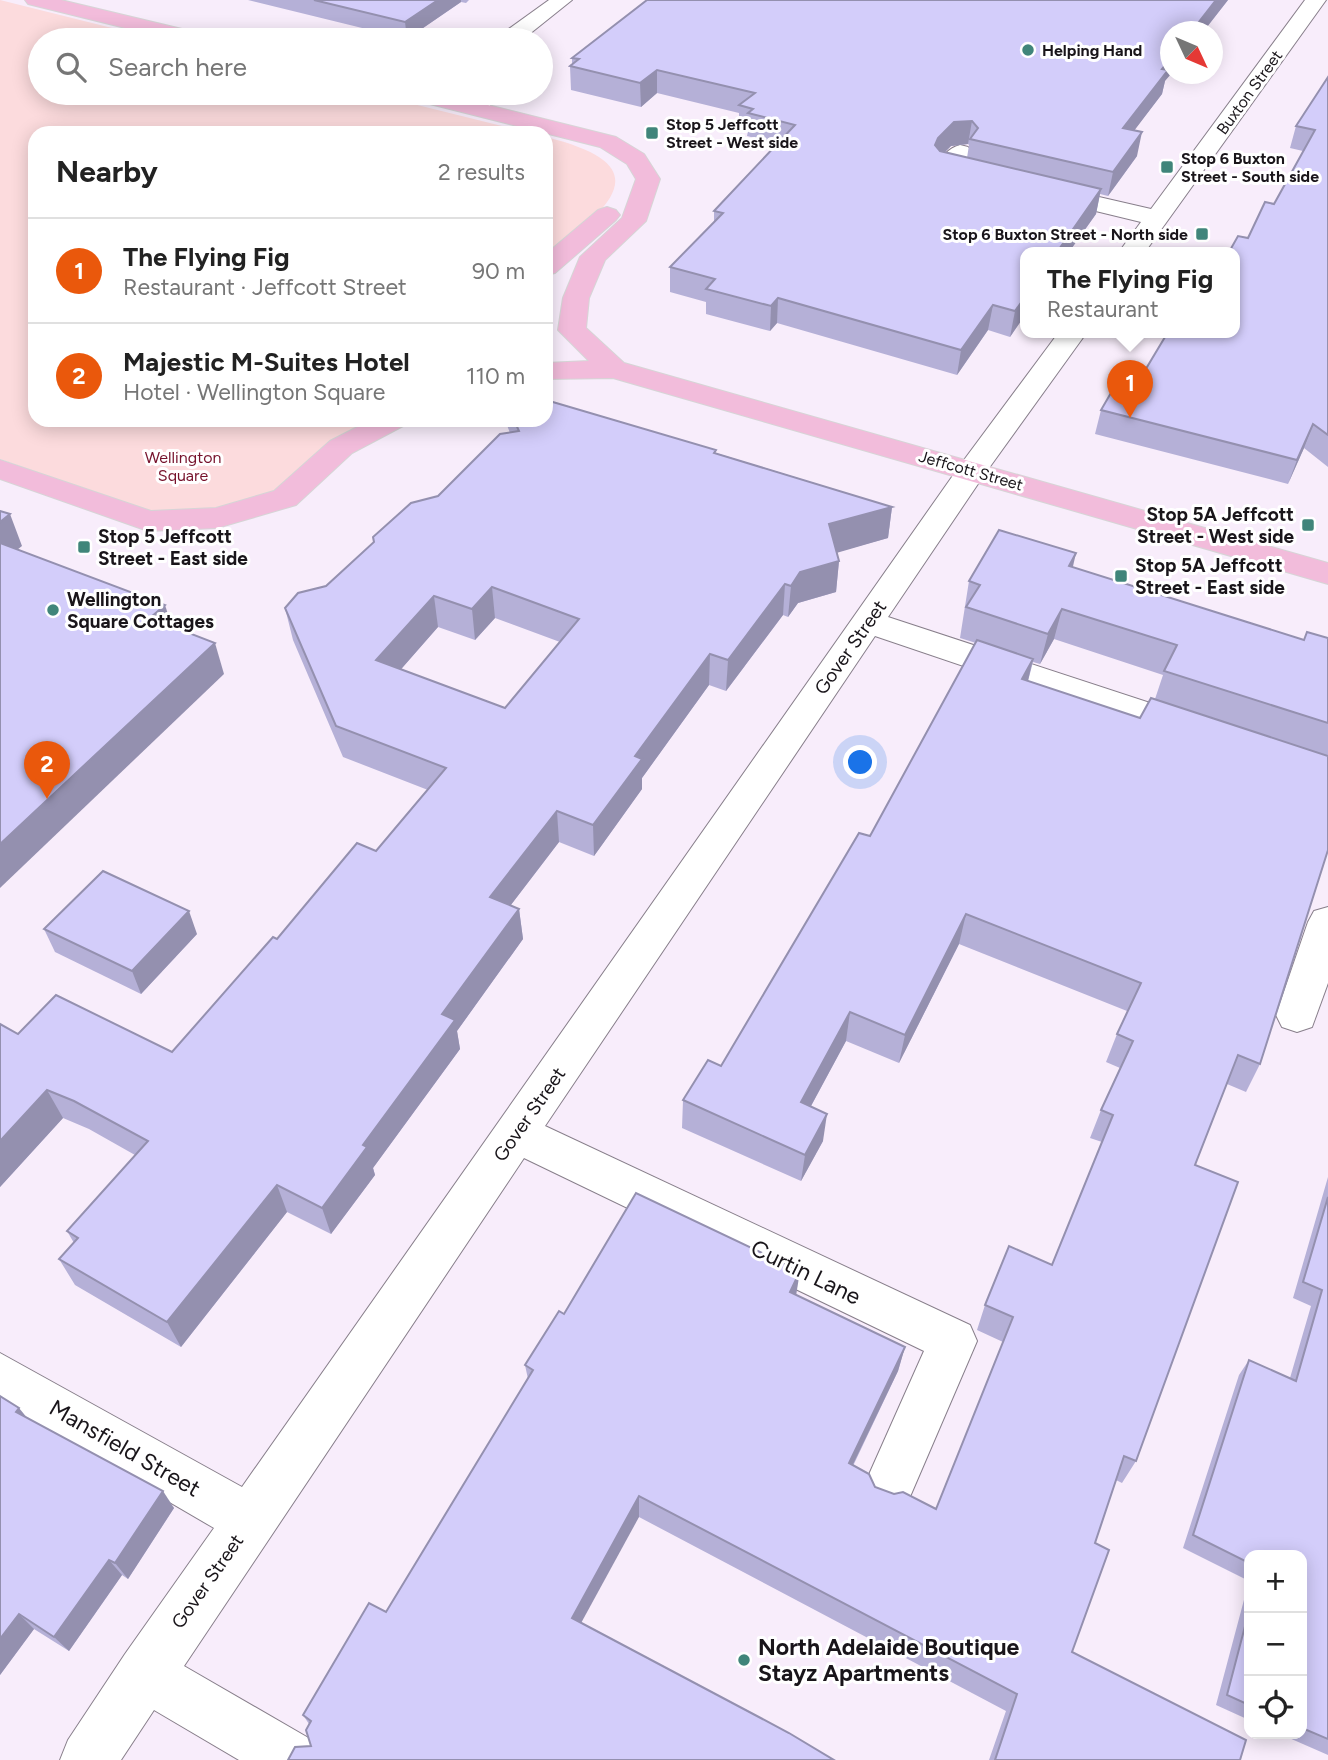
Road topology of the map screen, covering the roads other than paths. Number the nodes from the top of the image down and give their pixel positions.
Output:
1 (36, 0) edge
2 (562, 0) edge
3 (1316, 0) edge
4 (150, 28) edge
5 (523, 28) edge
6 (494, 105) edge
7 (946, 168) edge
8 (648, 179) junction
9 (1157, 218) junction
10 (1136, 247) edge
11 (553, 261) edge
12 (1069, 338) edge
13 (614, 369) junction
14 (553, 371) edge
15 (364, 427) edge
16 (380, 427) edge
17 (341, 447) junction
18 (0, 469) edge
19 (972, 470) junction
20 (1328, 575) edge
21 (868, 622) junction
22 (1223, 740) edge
23 (1328, 922) edge
24 (1297, 1015) dead end
25 (516, 1133) junction
26 (0, 1376) edge
27 (888, 1488) dead end
28 (250, 1520) junction
29 (144, 1673) junction
30 (88, 1760) edge
31 (292, 1760) edge

1 - 4 main road
2 - 5 street
3 - 9 street, Buxton Street
6 - 8 main road
7 - 9 street
8 - 11 main road
8 - 13 main road
9 - 10 street, Buxton Street
12 - 19 street
13 - 14 main road
13 - 19 main road, Jeffcott Street
15 - 17 main road
16 - 17 main road
17 - 18 main road
19 - 20 main road, Jeffcott Street
19 - 21 street, Gover Street
21 - 22 street
21 - 25 street, Gover Street
23 - 24 street
25 - 27 street, Curtin Lane
25 - 28 street, Gover Street
26 - 28 street, Mansfield Street
28 - 29 street, Gover Street
29 - 30 street, Gover Street
29 - 31 street

